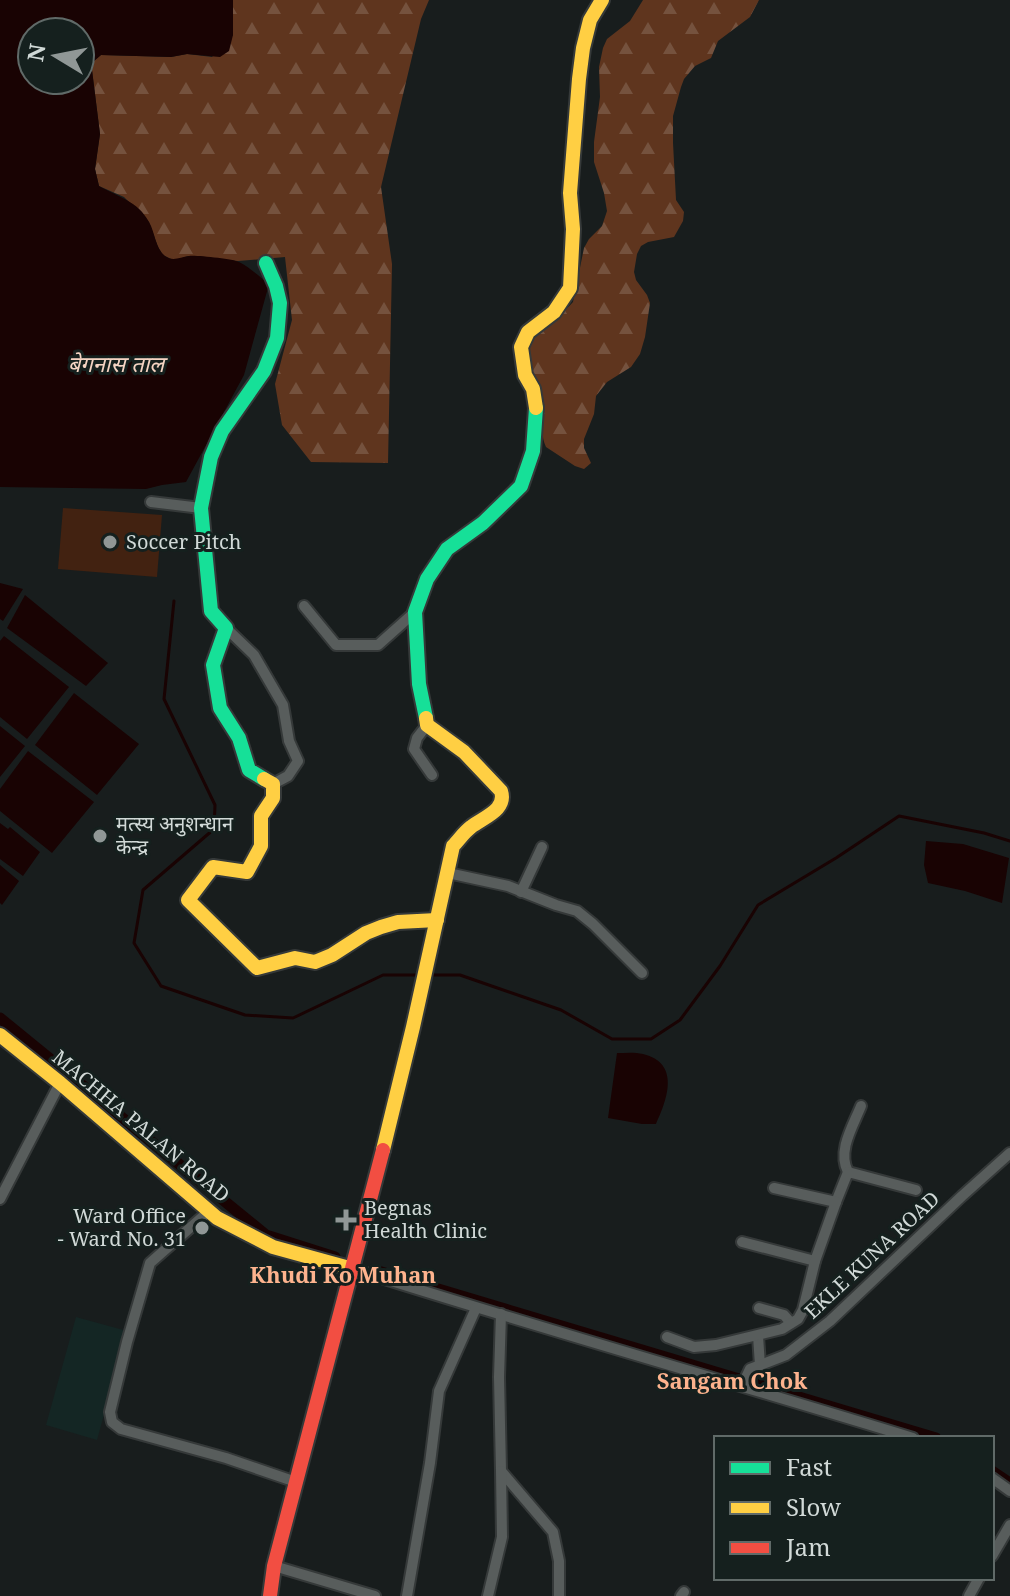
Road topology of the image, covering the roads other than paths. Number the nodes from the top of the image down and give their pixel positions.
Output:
1 (602, 0) edge
2 (266, 263) dead end
3 (151, 502) dead end
4 (201, 508) junction
5 (304, 606) dead end
6 (415, 612) junction
7 (226, 628) junction
8 (427, 725) junction
9 (432, 775) dead end
10 (273, 784) junction
11 (542, 847) dead end
12 (448, 873) junction
13 (521, 892) junction
14 (437, 920) junction
15 (642, 973) dead end
16 (0, 1035) edge
17 (60, 1083) junction
18 (861, 1106) dead end
19 (1010, 1153) edge
20 (848, 1172) junction
21 (774, 1188) dead end
22 (916, 1190) dead end
23 (0, 1199) edge
24 (836, 1202) junction
25 (208, 1212) junction
26 (742, 1242) dead end
27 (815, 1261) junction
28 (353, 1269) junction
29 (476, 1308) junction
30 (759, 1308) dead end
31 (501, 1314) junction
32 (791, 1323) junction
33 (758, 1336) junction
34 (667, 1337) dead end
35 (755, 1367) junction
36 (742, 1386) junction
37 (906, 1436) edge
38 (501, 1471) junction
39 (296, 1482) junction
40 (1010, 1525) edge
41 (994, 1553) edge
42 (274, 1566) junction
43 (270, 1596) edge
44 (375, 1596) edge
45 (407, 1596) edge
46 (488, 1596) edge
47 (559, 1596) edge

1 - 6 main road
2 - 4 main road
3 - 4 street
4 - 7 main road
5 - 6 street
6 - 8 main road
7 - 10 main road
7 - 10 street
8 - 9 street
8 - 12 main road
10 - 14 main road
11 - 13 street
12 - 13 street
12 - 14 main road
13 - 15 street
14 - 28 main road
16 - 17 main road, MACHHA PALAN ROAD
17 - 23 street
17 - 25 main road, MACHHA PALAN ROAD
18 - 20 street
19 - 35 street, EKLE KUNA ROAD
20 - 22 street
20 - 24 street
21 - 24 street
24 - 27 street
25 - 28 main road, MACHHA PALAN ROAD
25 - 39 street
26 - 27 street
27 - 32 street
28 - 29 street
28 - 39 main road
29 - 31 street
29 - 45 street
30 - 32 street
31 - 36 street
31 - 38 street
32 - 33 street
33 - 34 street
33 - 35 street
35 - 36 street
36 - 37 street
38 - 46 street
38 - 47 street
39 - 42 main road
40 - 41 street
42 - 43 main road
42 - 44 street

